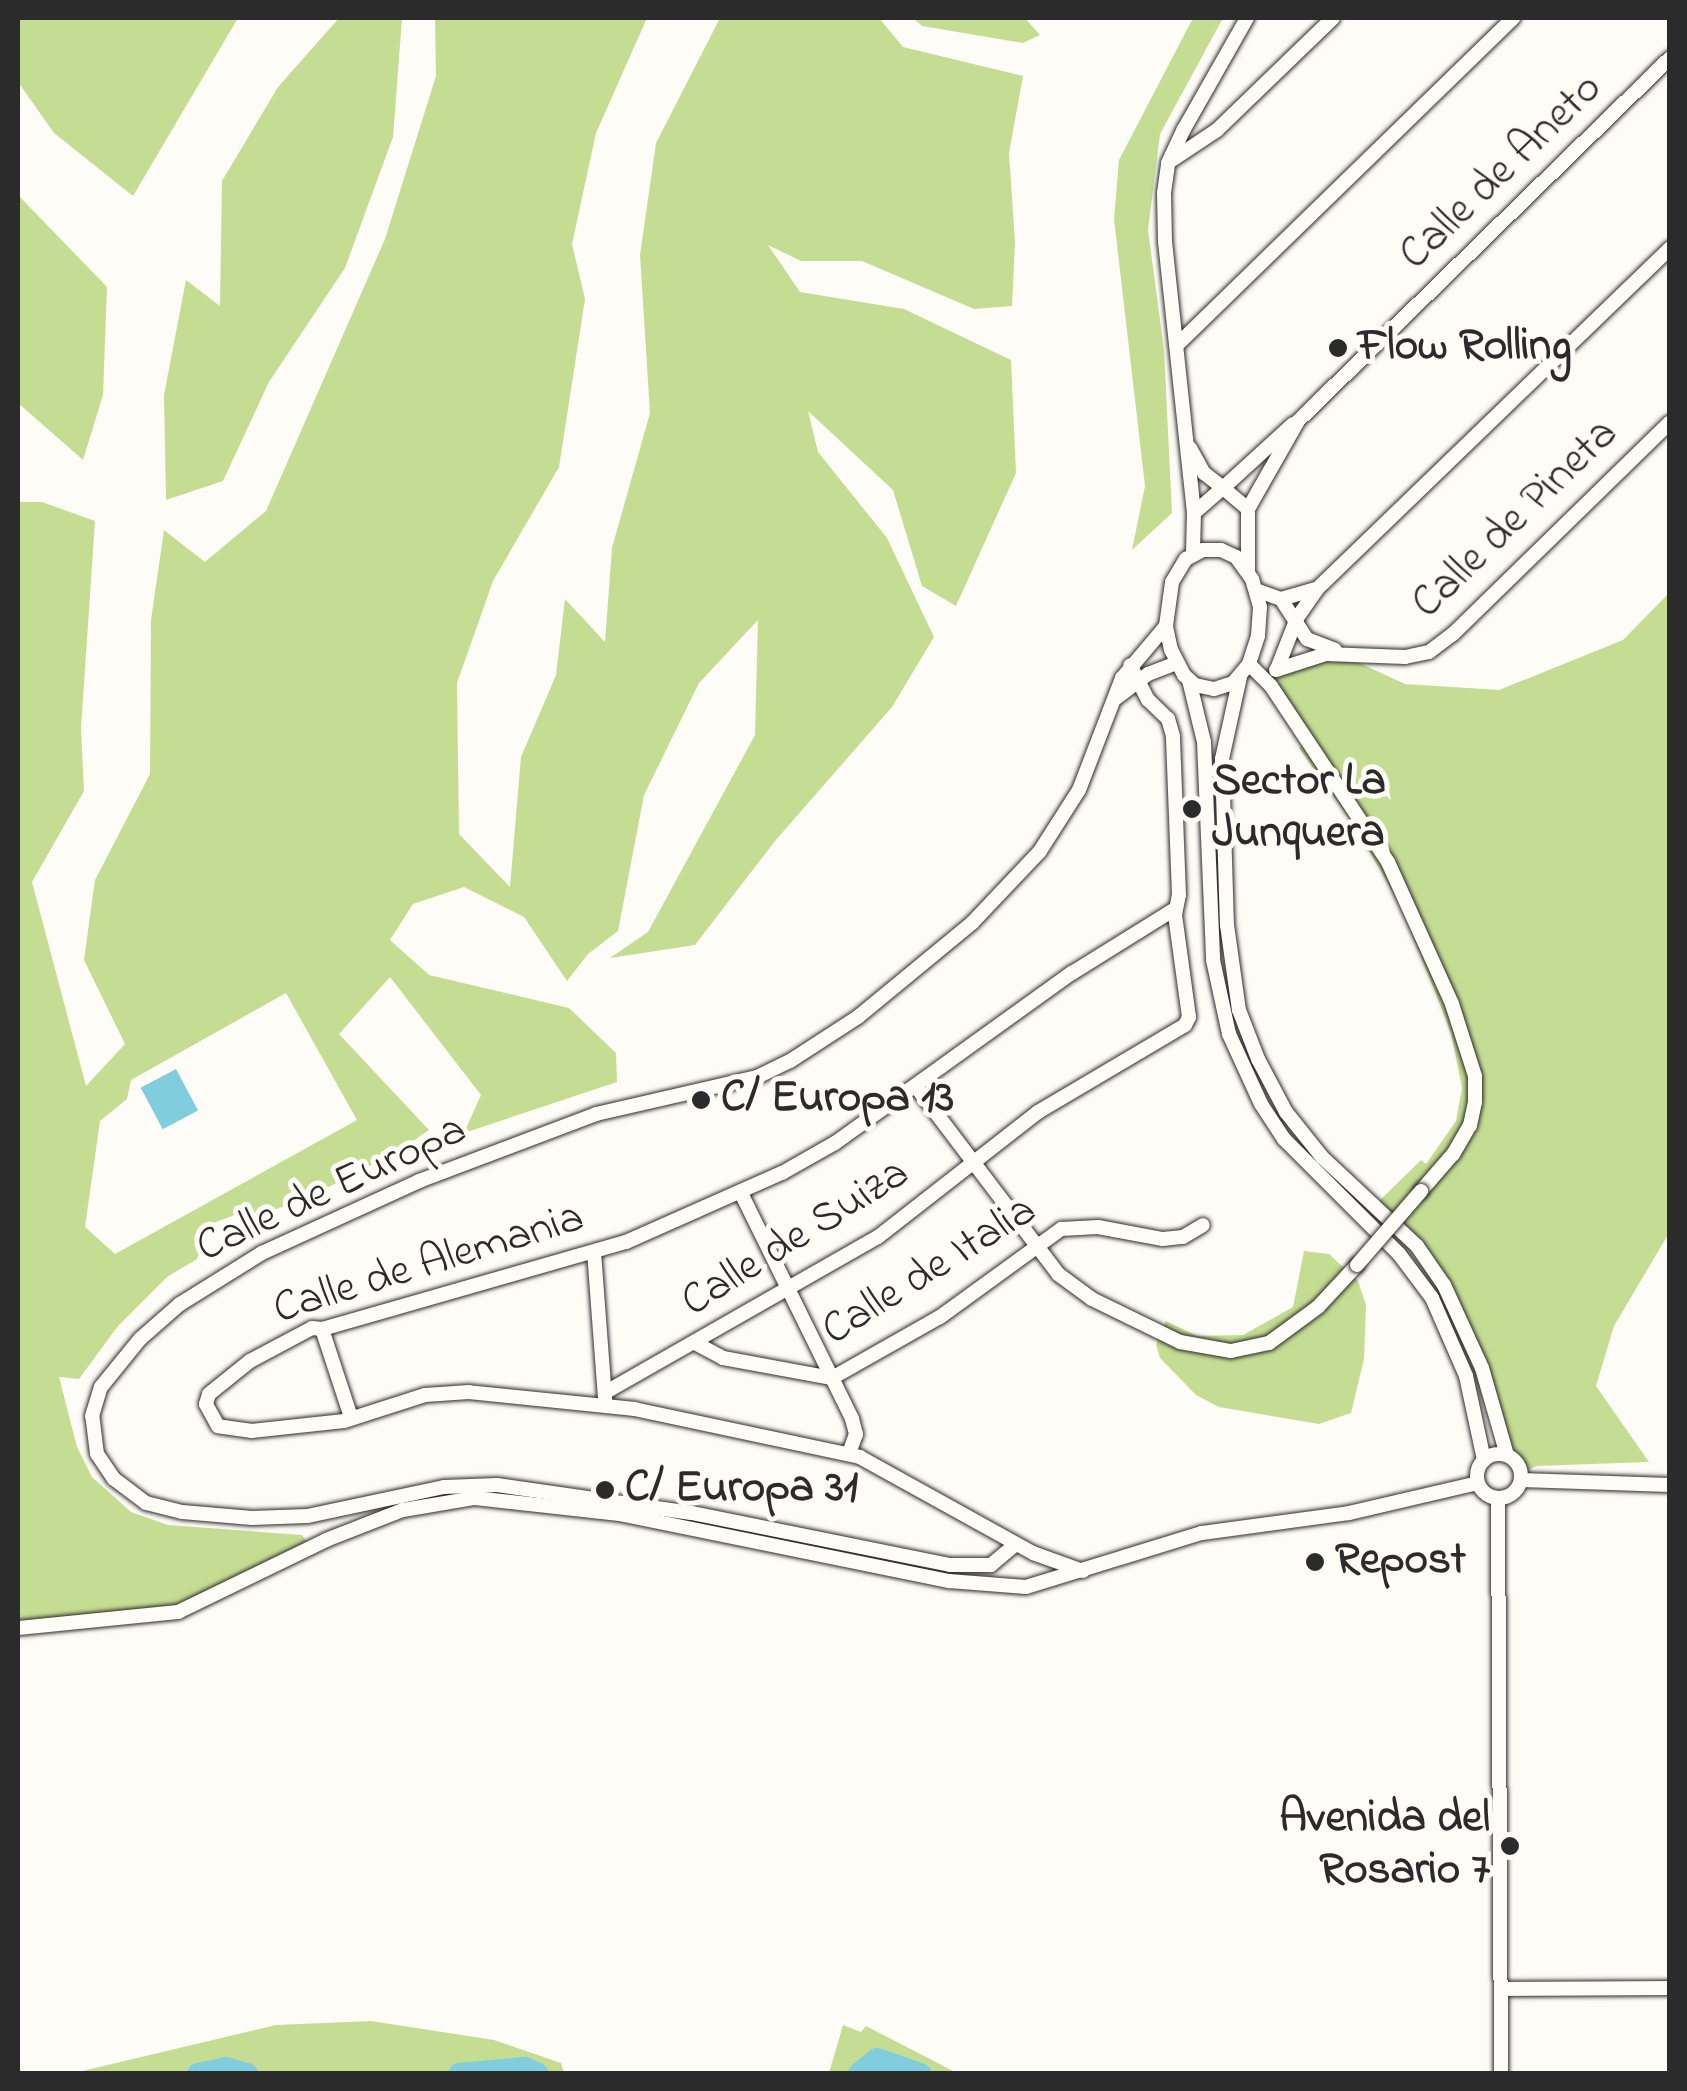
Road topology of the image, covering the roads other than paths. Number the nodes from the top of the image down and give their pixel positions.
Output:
1 (1247, 18) edge
2 (1333, 18) edge
3 (1514, 18) edge
4 (1670, 58) edge
5 (1184, 129) junction
6 (1217, 130) junction
7 (1168, 163) junction
8 (1670, 248) edge
9 (1177, 346) junction
10 (1298, 421) junction
11 (1670, 422) edge
12 (1188, 441) junction
13 (1223, 488) junction
14 (1248, 508) junction
15 (1194, 513) junction
16 (1194, 553) junction
17 (1248, 572) junction
18 (1317, 588) junction
19 (1256, 590) junction
20 (1282, 599) junction
21 (1296, 622) junction
22 (1166, 626) junction
23 (1346, 654) junction
24 (1176, 663) junction
25 (1130, 665) junction
26 (1244, 670) junction
27 (1270, 673) junction
28 (1189, 680) junction
29 (1138, 681) junction
30 (1115, 699) junction
31 (1148, 700) junction
32 (1176, 908) junction
33 (917, 1088) junction
34 (975, 1164) junction
35 (741, 1193) junction
36 (1203, 1224) dead end
37 (1034, 1248) junction
38 (594, 1252) junction
39 (788, 1289) junction
40 (322, 1328) junction
41 (695, 1342) junction
42 (832, 1378) junction
43 (606, 1398) junction
44 (351, 1417) junction
45 (849, 1452) junction
46 (1508, 1455) junction
47 (1484, 1460) junction
48 (1521, 1480) junction
49 (1478, 1483) junction
50 (1670, 1485) edge
51 (1498, 1498) junction
52 (1016, 1544) junction
53 (1032, 1553) junction
54 (1050, 1559) junction
55 (1083, 1571) junction
56 (1050, 1582) junction
57 (18, 1628) edge
58 (1670, 1988) edge
59 (1502, 1990) junction
60 (1501, 2074) edge

1 - 5 street
2 - 6 street
3 - 9 street
4 - 10 street, Calle de Aneto
5 - 6 street
5 - 7 street
6 - 7 street
7 - 9 street
8 - 18 street
9 - 12 street
10 - 13 street, Calle de Aneto
10 - 14 street, Calle de Aneto
11 - 23 street, Calle de Pineta
12 - 13 street
12 - 15 street
13 - 14 street
13 - 15 street, Calle de Aneto
14 - 17 street
15 - 16 street
16 - 17 street
16 - 22 street
17 - 19 street
18 - 20 street
18 - 21 street
19 - 20 street
19 - 26 street
20 - 21 street, Calle de Pineta
21 - 23 street, Calle de Pineta
21 - 27 street
22 - 24 street
22 - 25 street, Calle de Europa
23 - 27 street, Calle de Pineta
24 - 28 street
24 - 29 street, Calle de Europa
25 - 29 street, Calle de Suiza
25 - 30 street, Calle de Europa
26 - 27 street
26 - 28 street
26 - 46 street
27 - 37 street, bridge
28 - 47 street
29 - 30 street, Calle de Europa
29 - 31 street, Calle de Suiza
30 - 31 street
30 - 52 street, Calle de Europa
31 - 32 street, Calle de Suiza
32 - 33 street, Calle de Alemania
32 - 34 street, Calle de Suiza
33 - 34 street
33 - 35 street, Calle de Alemania
34 - 37 street
34 - 39 street, Calle de Suiza
35 - 38 street, Calle de Alemania
35 - 39 street
36 - 37 street, Calle de Italia
37 - 42 street, Calle de Italia
38 - 40 street, Calle de Alemania
38 - 43 street
39 - 41 street, Calle de Suiza
39 - 42 street
40 - 44 street
40 - 44 street, Calle de Alemania
41 - 42 street, Calle de Italia
41 - 43 street, Calle de Suiza
42 - 45 street
43 - 44 street, Calle de Alemania
43 - 45 street, Calle de Alemania
45 - 52 street, Calle de Alemania
46 - 47 street
46 - 48 street
47 - 49 street
48 - 50 street
48 - 51 street
49 - 51 street
49 - 55 street
51 - 59 street
52 - 53 street, Calle de Alemania
53 - 54 street, Calle de Alemania
53 - 56 street
54 - 55 street, Calle de Alemania
54 - 56 street
55 - 56 street
56 - 57 street
58 - 59 street
59 - 60 street

